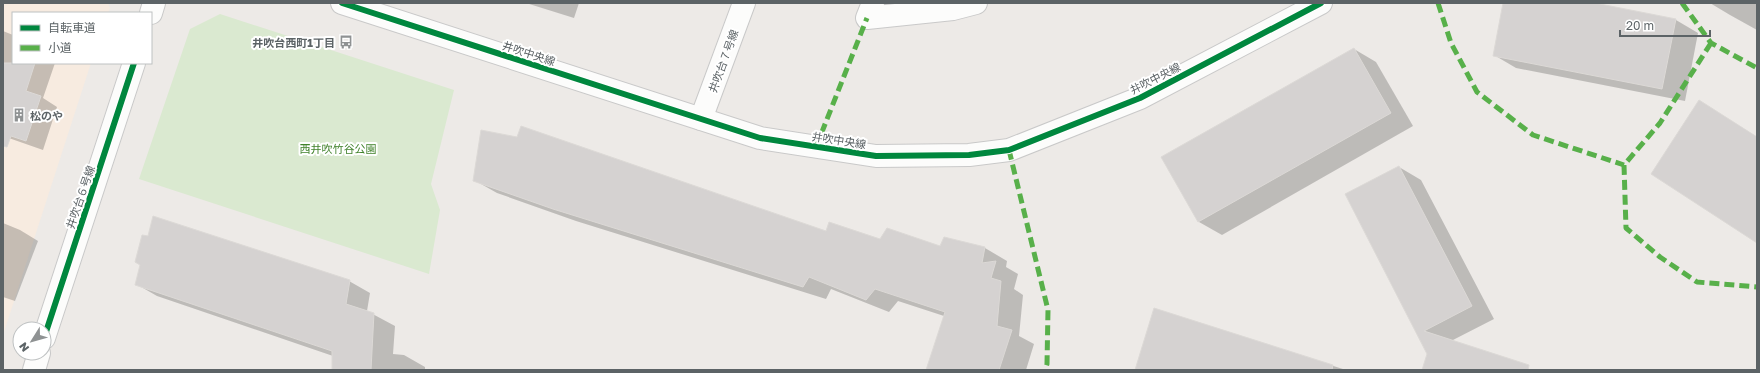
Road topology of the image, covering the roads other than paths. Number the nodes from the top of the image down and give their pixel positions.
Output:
1 (342, 3) edge
2 (744, 3) edge
3 (873, 3) edge
4 (976, 3) edge
5 (1321, 3) edge
6 (134, 64) edge
7 (701, 119) junction
8 (50, 321) edge

1 - 7 street, 井吹中央線
2 - 7 street, 井吹台７号線
3 - 4 street
5 - 7 street, 井吹中央線
6 - 8 street, 井吹台６号線

